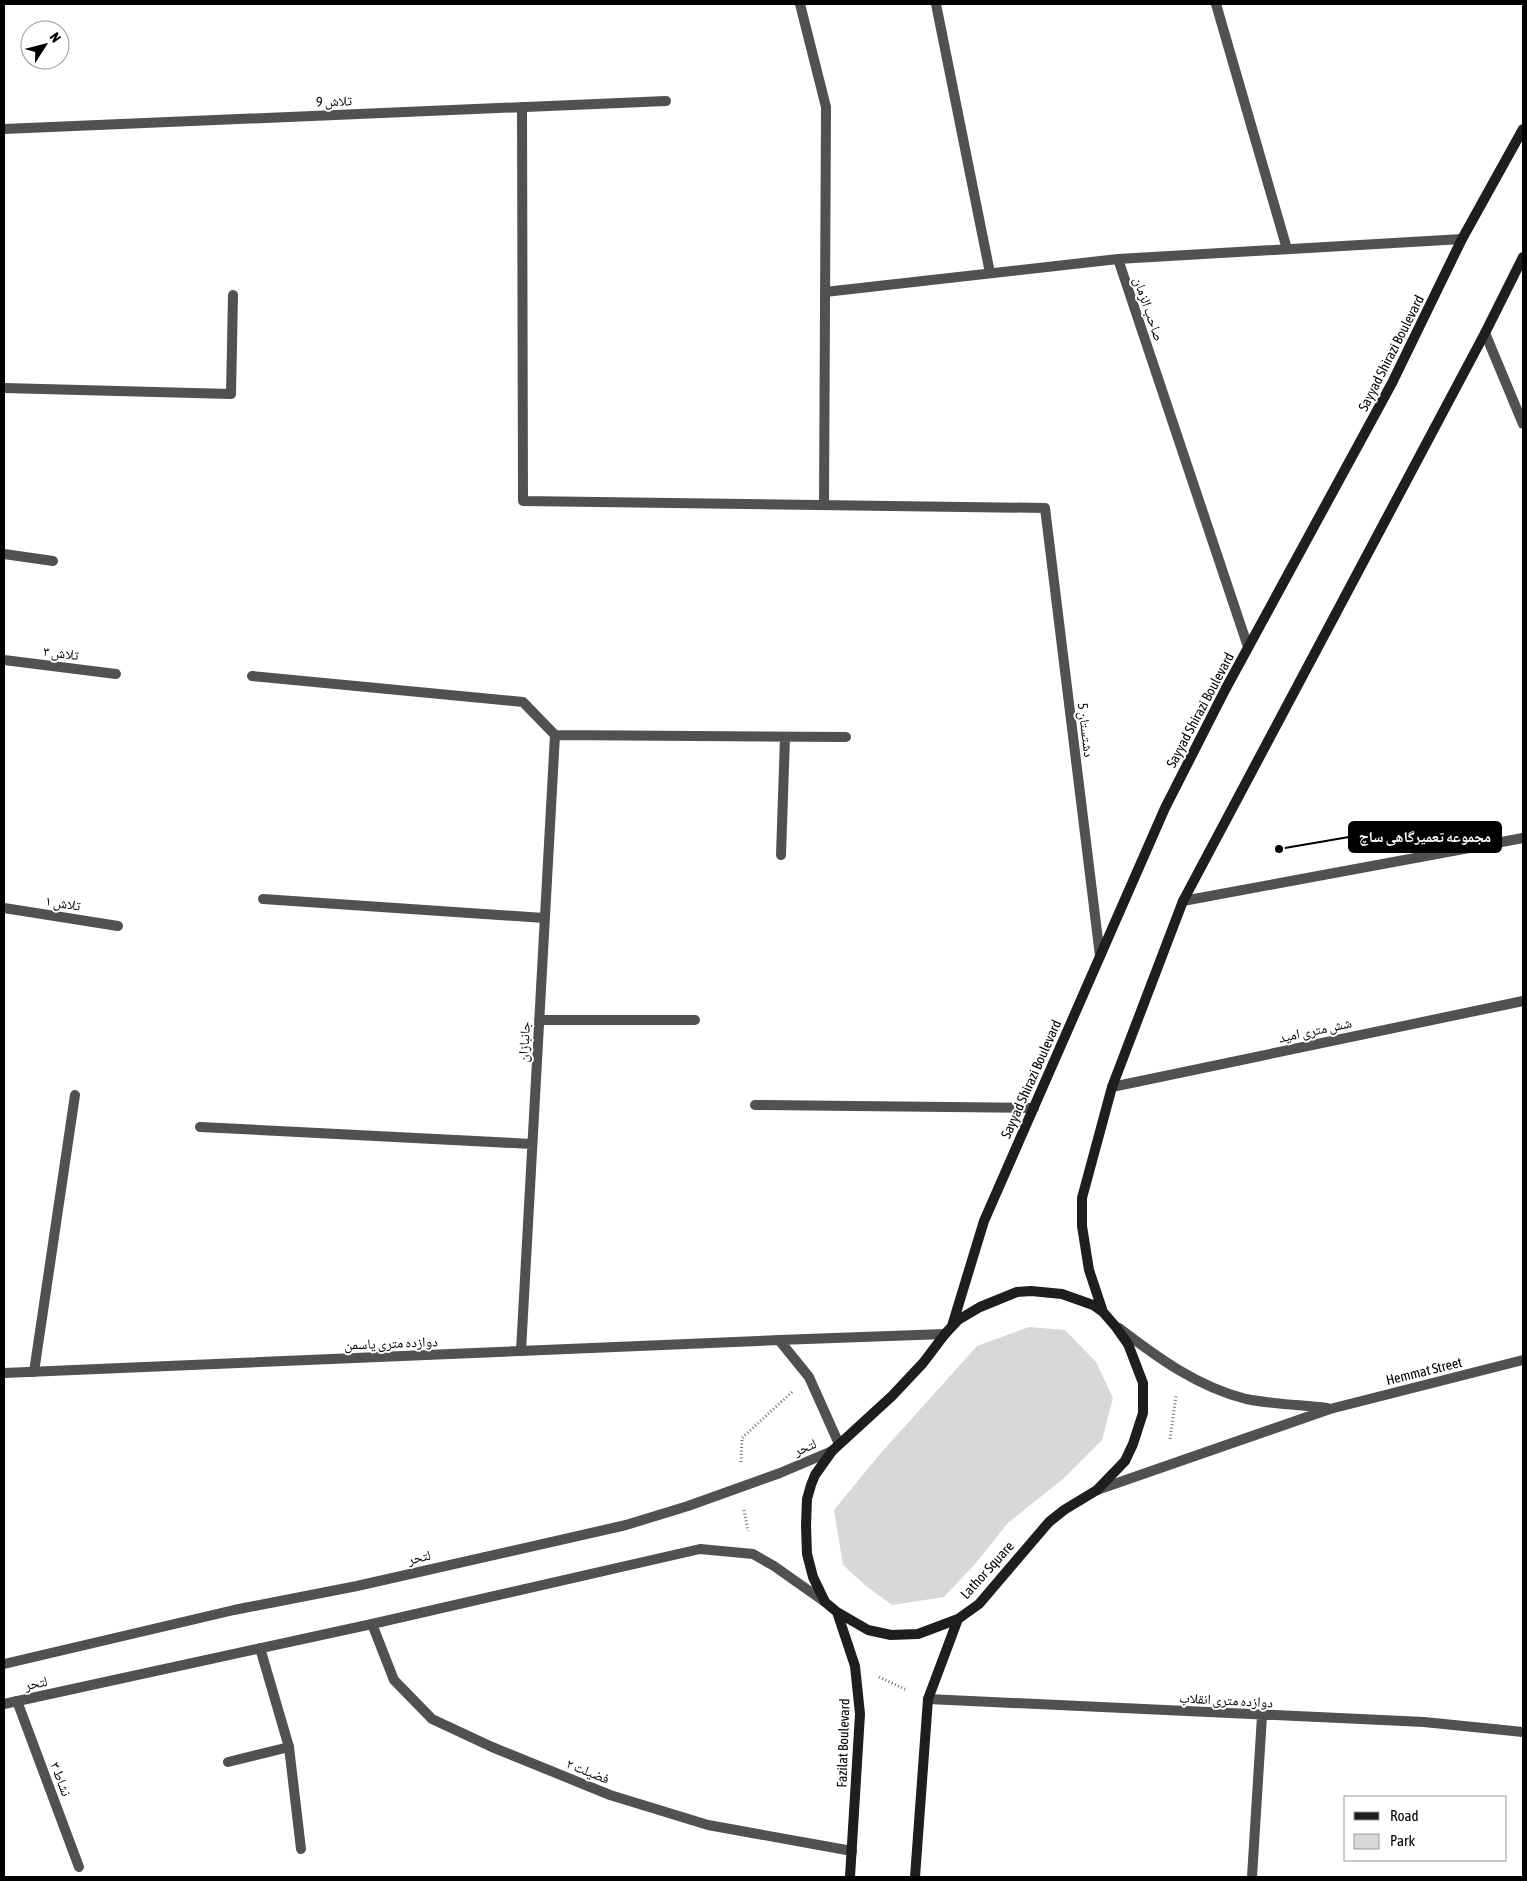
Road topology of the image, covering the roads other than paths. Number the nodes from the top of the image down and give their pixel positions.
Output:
1 (800, 4) edge
2 (936, 4) edge
3 (1216, 4) edge
4 (666, 101) dead end
5 (522, 107) junction
6 (1523, 129) edge
7 (4, 130) edge
8 (1462, 239) junction
9 (1288, 249) junction
10 (1523, 257) edge
11 (1118, 259) junction
12 (990, 273) junction
13 (825, 292) junction
14 (233, 295) dead end
15 (1485, 333) junction
16 (4, 388) edge
17 (1523, 424) edge
18 (824, 505) junction
19 (4, 554) edge
20 (53, 561) dead end
21 (1248, 648) junction
22 (4, 660) edge
23 (116, 674) dead end
24 (252, 676) dead end
25 (555, 735) junction
26 (785, 737) junction
27 (846, 737) dead end
28 (1523, 838) edge
29 (781, 855) dead end
30 (263, 899) dead end
31 (1183, 901) junction
32 (4, 908) edge
33 (544, 918) junction
34 (118, 926) dead end
35 (1100, 956) junction
36 (1523, 1001) edge
37 (539, 1020) junction
38 (695, 1020) dead end
39 (1112, 1086) junction
40 (75, 1095) dead end
41 (755, 1105) dead end
42 (1034, 1108) junction
43 (200, 1127) dead end
44 (532, 1144) junction
45 (1103, 1312) junction
46 (1116, 1327) junction
47 (948, 1331) junction
48 (779, 1340) junction
49 (521, 1351) junction
50 (1523, 1360) edge
51 (34, 1372) junction
52 (4, 1373) edge
53 (1330, 1408) junction
54 (835, 1447) junction
55 (1097, 1490) junction
56 (824, 1602) junction
57 (837, 1612) junction
58 (958, 1619) junction
59 (372, 1624) junction
60 (260, 1648) junction
61 (4, 1664) edge
62 (928, 1699) junction
63 (17, 1701) junction
64 (4, 1704) edge
65 (1262, 1716) junction
66 (1523, 1732) edge
67 (289, 1747) junction
68 (228, 1762) dead end
69 (301, 1849) dead end
70 (852, 1851) junction
71 (79, 1867) dead end
72 (850, 1877) edge
73 (915, 1877) edge
74 (1252, 1877) edge

1 - 13 street
2 - 12 street
3 - 9 street
4 - 5 street, تلاش 9
5 - 7 street, تلاش 9
5 - 18 street
6 - 8 main road, Sayyad Shirazi Boulevard
8 - 9 street
8 - 21 main road, Sayyad Shirazi Boulevard
9 - 11 street
10 - 15 main road
11 - 12 street
11 - 21 street, صاحب الزمان
12 - 13 street
13 - 18 street
14 - 16 street
15 - 17 street
15 - 31 main road
18 - 35 street, دشتستان 5
19 - 20 street
21 - 35 main road, Sayyad Shirazi Boulevard
22 - 23 street, تلاش ۳
24 - 25 street
25 - 26 street
25 - 33 street, جانبازان
26 - 27 street
26 - 29 street
28 - 31 street
30 - 33 street
31 - 39 main road
32 - 34 street, تلاش ۱
33 - 37 street, جانبازان
35 - 42 main road, Sayyad Shirazi Boulevard
36 - 39 street, شش متری امید
37 - 38 street
37 - 44 street, جانبازان
39 - 45 main road
40 - 51 street
41 - 42 street
42 - 47 main road, Sayyad Shirazi Boulevard
43 - 44 street
44 - 49 street, جانبازان
45 - 46 main road, Lathor Square
45 - 47 main road, Lathor Square
46 - 53 street
46 - 55 main road, Lathor Square
47 - 48 street, دوازده متری یاسمن
47 - 54 main road, Lathor Square
48 - 49 street, دوازده متری یاسمن
48 - 54 street
49 - 51 street, دوازده متری یاسمن
50 - 53 street, Hemmat Street
51 - 52 street, دوازده متری یاسمن
53 - 55 street, Hemmat Street
54 - 56 main road, Lathor Square
54 - 61 street, لتحر
55 - 58 main road, Lathor Square
56 - 57 main road, Lathor Square
56 - 59 street, لتحر
57 - 58 main road, Lathor Square
57 - 70 main road, Fazilat Boulevard
58 - 62 main road
59 - 60 street, لتحر
59 - 70 street, فضیلت ۲
60 - 63 street, لتحر
60 - 67 street
62 - 65 street, دوازده متری انقلاب
62 - 73 main road
63 - 64 street, لتحر
63 - 71 street, نشاط ۳
65 - 66 street, دوازده متری انقلاب
65 - 74 street
67 - 68 street
67 - 69 street
70 - 72 main road, Fazilat Boulevard

